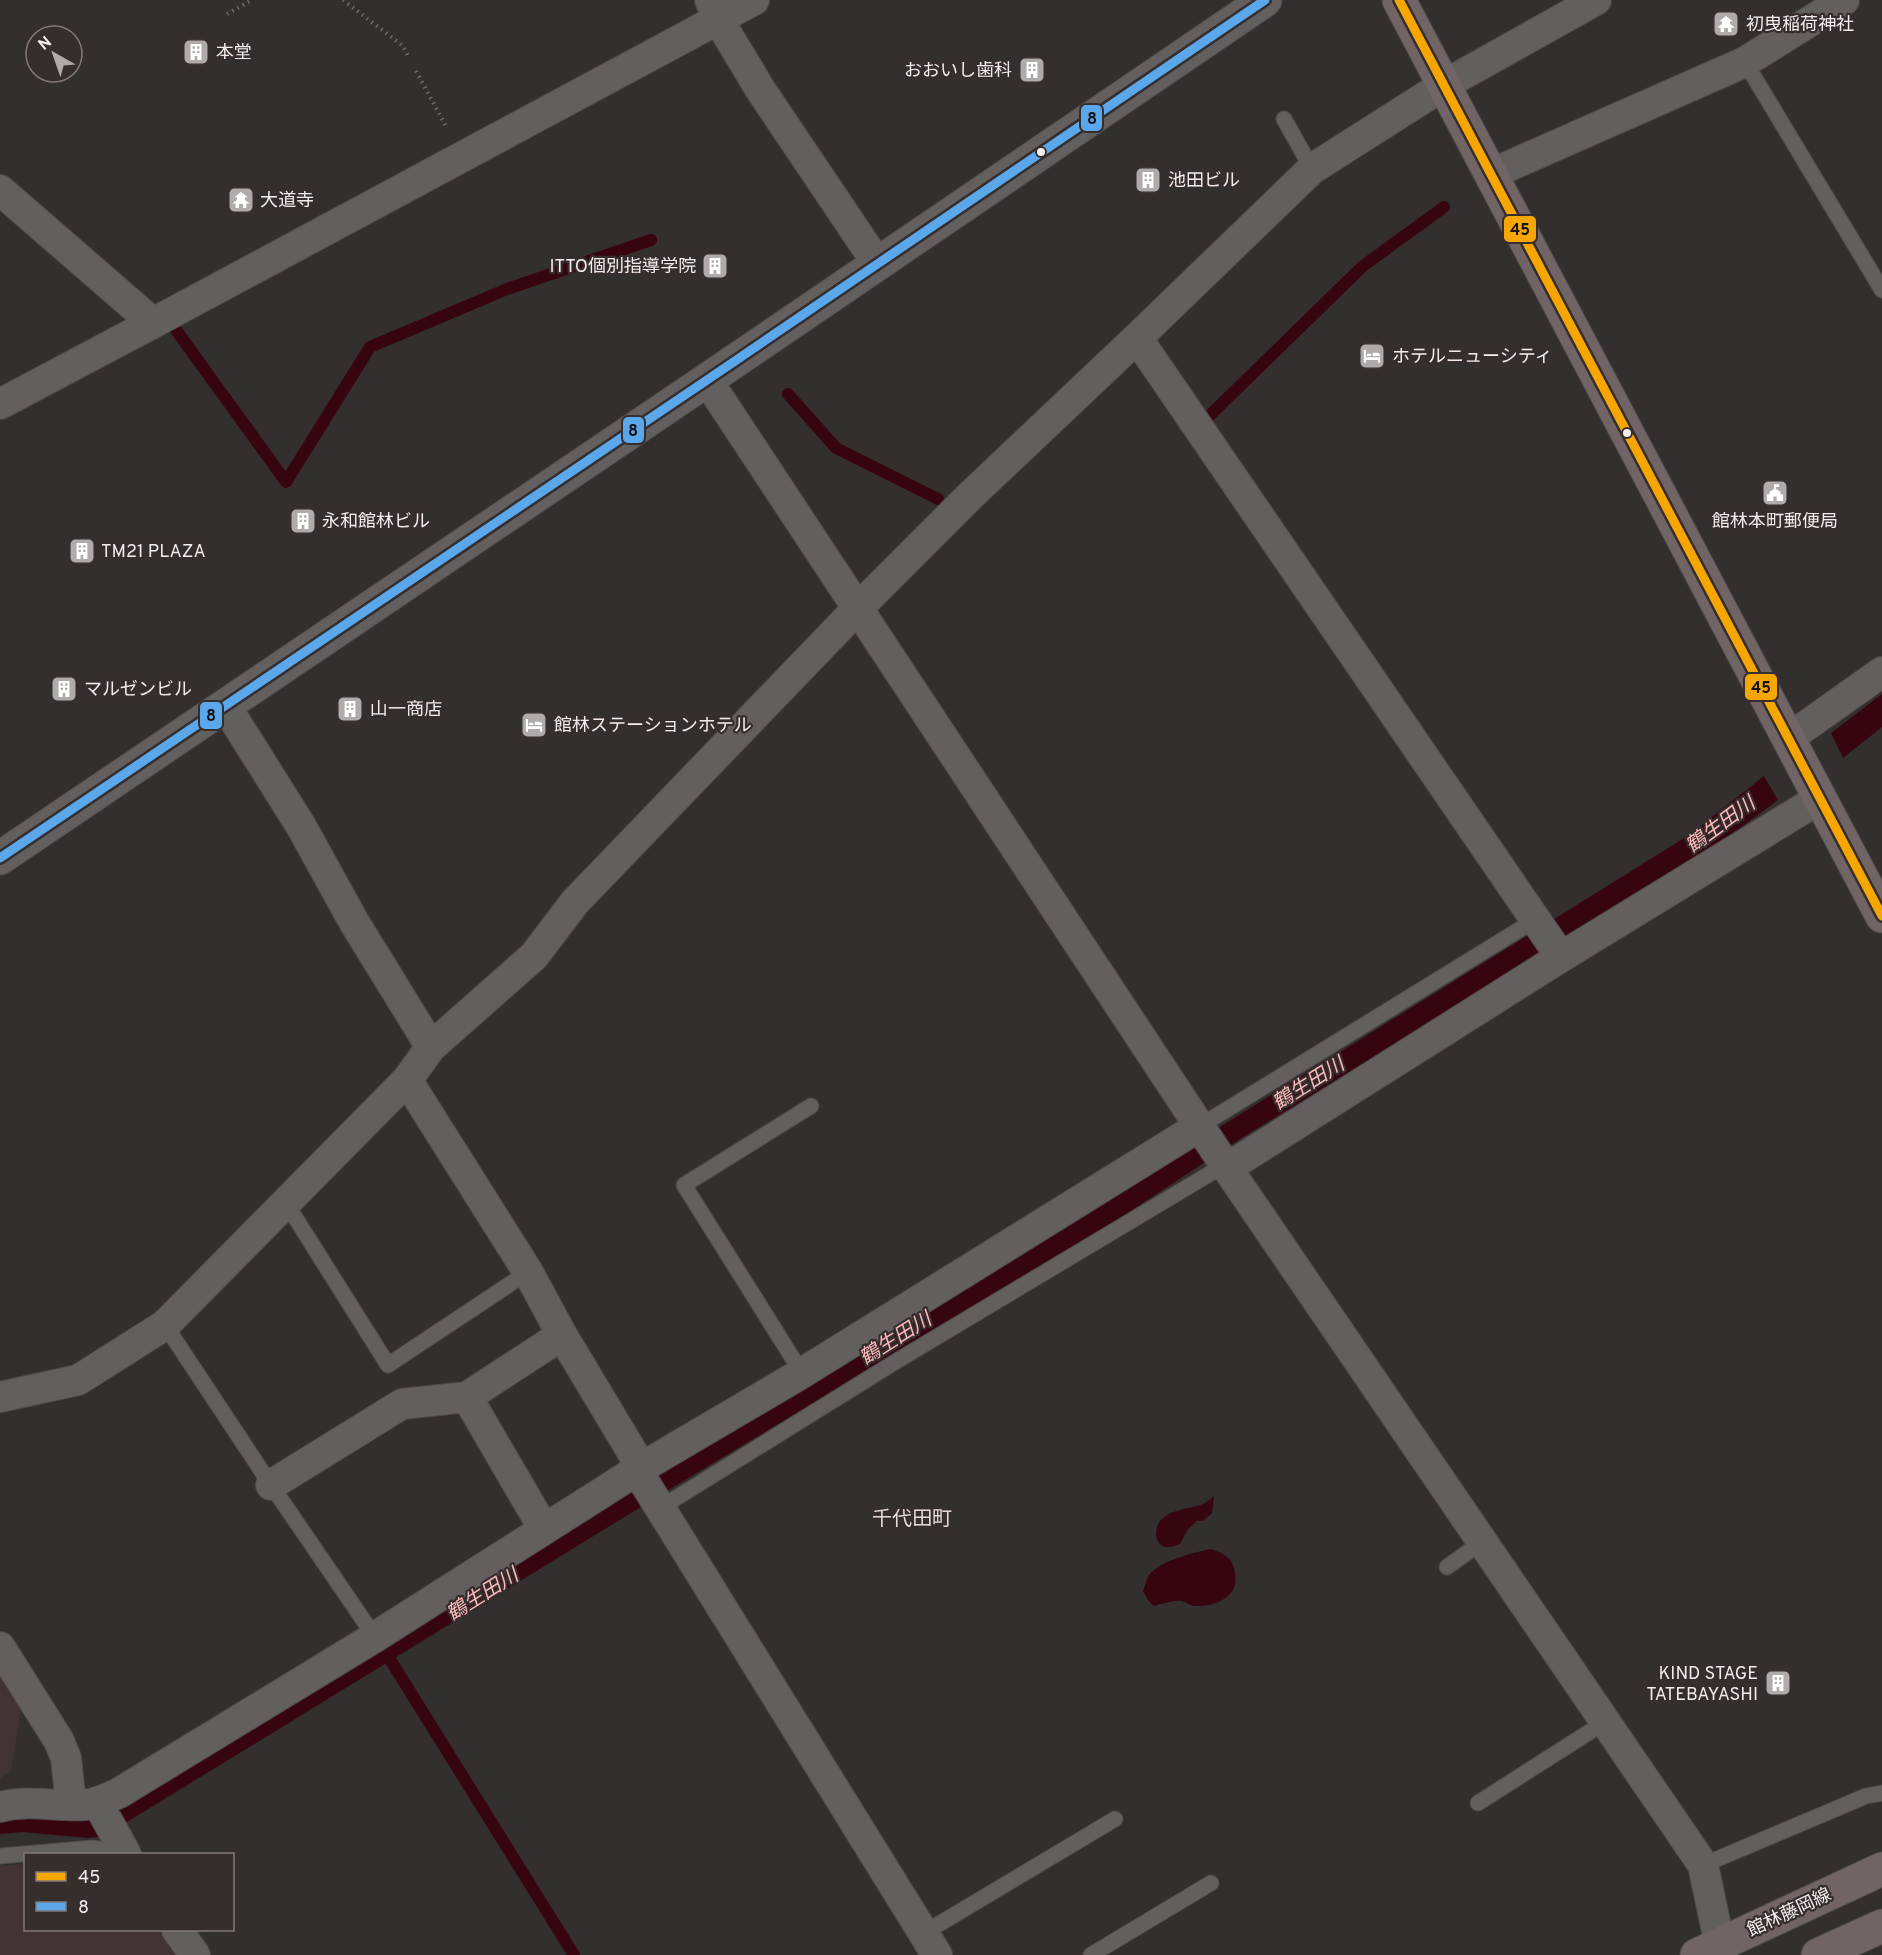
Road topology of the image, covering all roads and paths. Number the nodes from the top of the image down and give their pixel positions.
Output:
1 (252, 0) edge
2 (343, 0) edge
3 (754, 0) edge
4 (1265, 0) edge
5 (1399, 0) edge
6 (1596, 0) edge
7 (1845, 0) edge
8 (714, 9) edge
9 (227, 14) dead end
10 (408, 56) dead end
11 (1745, 62) junction
12 (416, 71) dead end
13 (1444, 85) junction
14 (1284, 119) dead end
15 (463, 156) junction
16 (1312, 169) junction
17 (1491, 174) junction
18 (0, 190) edge
19 (877, 263) junction
20 (1882, 290) edge
21 (153, 323) junction
22 (1137, 338) junction
23 (707, 380) junction
24 (0, 404) edge
25 (858, 608) junction
26 (1882, 672) edge
27 (225, 705) junction
28 (1789, 738) junction
29 (1819, 799) junction
30 (0, 858) edge
31 (1882, 916) edge
32 (1548, 938) junction
33 (430, 1047) junction
34 (408, 1080) junction
35 (811, 1106) dead end
36 (1202, 1129) junction
37 (1224, 1163) junction
38 (286, 1203) junction
39 (528, 1272) junction
40 (165, 1325) junction
41 (562, 1335) junction
42 (802, 1373) junction
43 (0, 1397) edge
44 (467, 1398) junction
45 (640, 1473) junction
46 (271, 1485) junction
47 (659, 1506) junction
48 (544, 1529) junction
49 (1482, 1542) junction
50 (1447, 1567) dead end
51 (375, 1636) junction
52 (0, 1647) edge
53 (1605, 1722) junction
54 (1882, 1793) edge
55 (1478, 1803) dead end
56 (89, 1805) junction
57 (0, 1807) edge
58 (1115, 1819) dead end
59 (121, 1846) edge
60 (35, 1853) edge
61 (24, 1854) edge
62 (0, 1856) edge
63 (1703, 1865) junction
64 (1882, 1869) edge
65 (1211, 1882) dead end
66 (1882, 1926) edge
67 (178, 1931) edge
68 (931, 1944) edge
69 (1713, 1951) edge
70 (195, 1955) edge
71 (1091, 1955) edge
72 (1818, 1955) edge

1 - 9 path
2 - 10 path
3 - 8 street
4 - 19 main road
5 - 13 main road
6 - 13 street
7 - 11 street
8 - 15 street
8 - 19 street
11 - 17 street
11 - 20 lane
12 - 15 path
13 - 16 street
13 - 17 main road
14 - 16 lane
15 - 21 street
16 - 22 street
17 - 28 main road
18 - 21 street
19 - 23 main road
21 - 24 street
22 - 25 street
22 - 32 street
23 - 25 street
23 - 27 main road
25 - 33 street
25 - 36 street
26 - 28 street
27 - 30 main road
27 - 33 street
28 - 29 main road
29 - 31 main road
29 - 32 street
32 - 36 lane
32 - 37 street
33 - 34 street
34 - 38 street
34 - 39 street
35 - 42 lane
36 - 37 street
36 - 42 street
37 - 47 lane
37 - 49 street
38 - 39 lane
38 - 40 street
39 - 41 street
40 - 43 street
40 - 46 lane
41 - 44 street
41 - 45 street
42 - 45 street
44 - 46 street
44 - 48 street
45 - 47 street
45 - 48 street
46 - 51 lane
47 - 68 street
48 - 51 street
49 - 50 lane
49 - 53 street
51 - 56 street
52 - 56 street
53 - 55 lane
53 - 63 street
54 - 63 lane
56 - 57 street
56 - 59 street
58 - 68 lane
59 - 60 lane
61 - 62 lane
63 - 69 street
64 - 69 main road, 館林藤岡線
65 - 71 lane
66 - 72 main road
67 - 70 street

